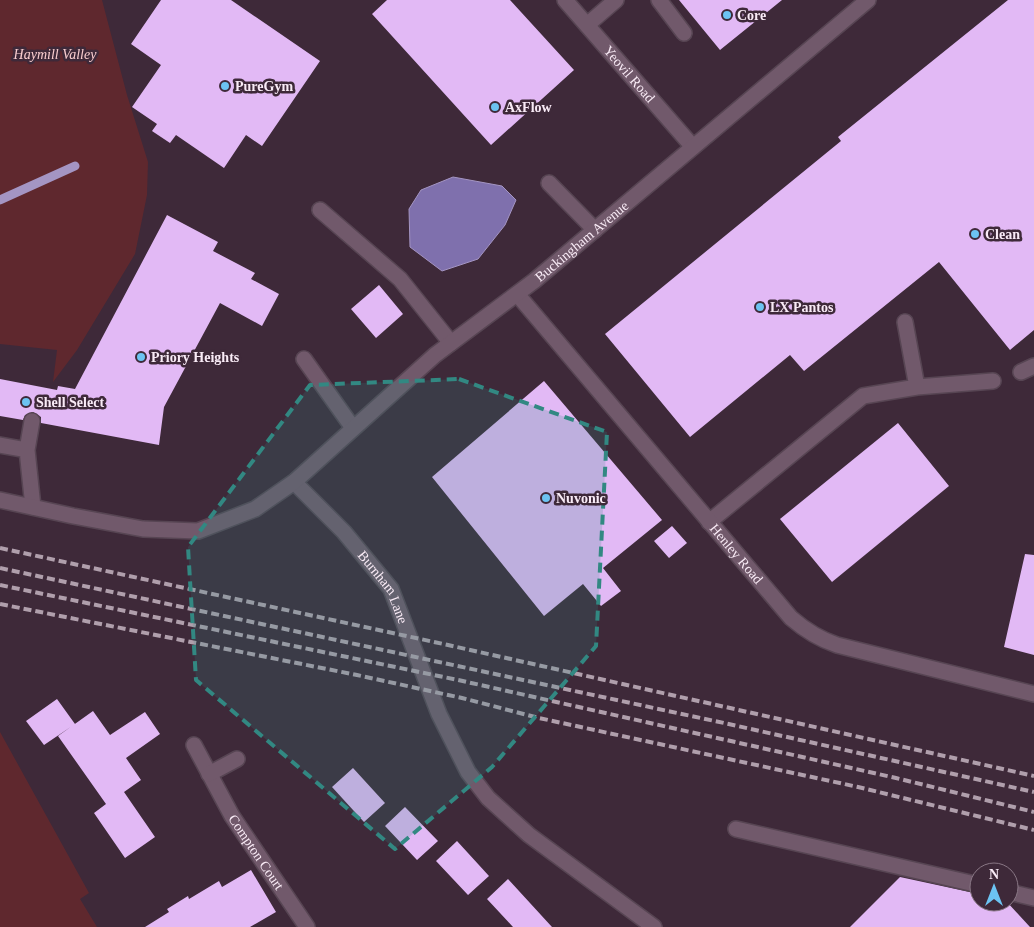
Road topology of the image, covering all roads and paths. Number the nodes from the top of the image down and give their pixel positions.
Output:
1 (565, 0) edge
2 (616, 0) edge
3 (659, 0) edge
4 (868, 0) edge
5 (586, 25) junction
6 (684, 33) dead end
7 (693, 147) junction
8 (550, 183) dead end
9 (320, 210) dead end
10 (594, 230) junction
11 (517, 294) junction
12 (905, 322) dead end
13 (451, 343) junction
14 (304, 359) dead end
15 (993, 380) dead end
16 (917, 387) junction
17 (32, 421) dead end
18 (353, 428) junction
19 (0, 445) edge
20 (27, 450) junction
21 (294, 482) junction
22 (0, 500) edge
23 (33, 507) junction
24 (710, 522) junction
25 (1034, 694) edge
26 (194, 745) dead end
27 (237, 759) dead end
28 (209, 774) junction
29 (736, 829) dead end
30 (969, 883) edge
31 (1019, 894) edge
32 (1034, 898) edge
33 (306, 927) edge
34 (654, 927) edge

1 - 5 street, Yeovil Road
2 - 5 street
3 - 6 street
4 - 7 street, Buckingham Avenue
5 - 7 street, Yeovil Road
7 - 10 street, Buckingham Avenue
8 - 10 street
9 - 13 street
10 - 11 street, Buckingham Avenue
11 - 13 street, Buckingham Avenue
11 - 24 street, Henley Road
12 - 16 street
13 - 18 street, Buckingham Avenue
14 - 18 street
15 - 16 street
16 - 24 street
17 - 20 street
18 - 21 street, Buckingham Avenue
19 - 20 street
20 - 23 street
21 - 23 street
21 - 34 street, Burnham Lane
22 - 23 street
24 - 25 street, Henley Road
26 - 28 street, Compton Court
27 - 28 street
28 - 33 street, Compton Court
29 - 30 street
31 - 32 street

